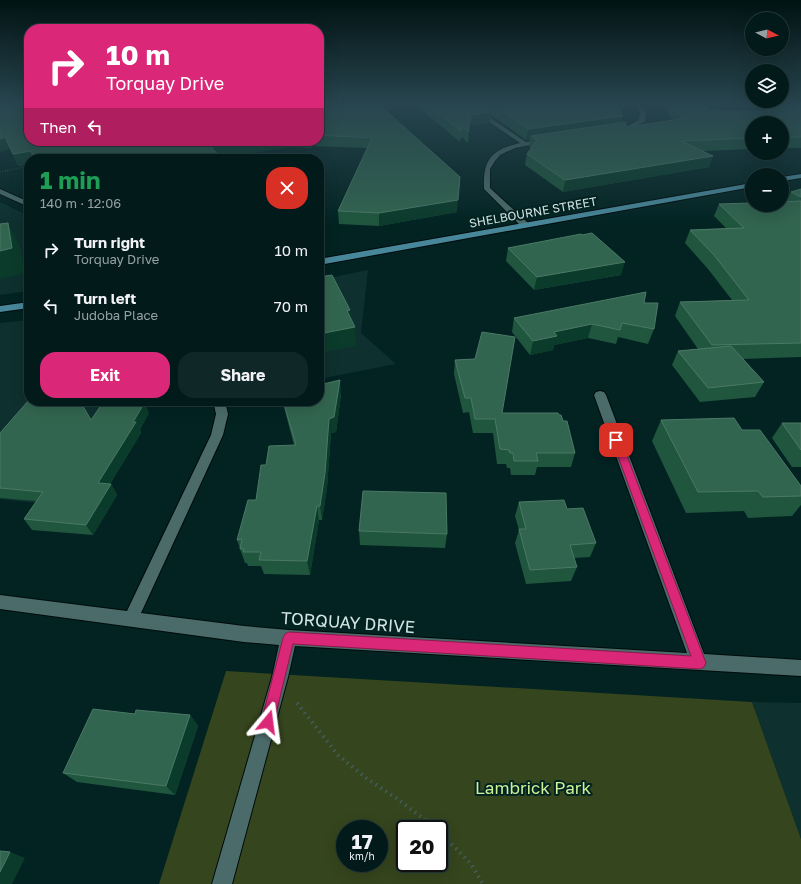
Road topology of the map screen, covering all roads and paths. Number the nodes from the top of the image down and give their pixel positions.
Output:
1 (525, 144) edge
2 (24, 167) edge
3 (0, 172) edge
4 (801, 176) edge
5 (789, 178) edge
6 (745, 186) edge
7 (0, 191) edge
8 (24, 203) edge
9 (525, 225) junction
10 (324, 261) edge
11 (24, 306) edge
12 (0, 309) edge
13 (600, 395) dead end
14 (220, 406) edge
15 (0, 602) edge
16 (131, 619) junction
17 (289, 638) junction
18 (700, 663) junction
19 (801, 668) edge
20 (280, 677) junction
21 (425, 820) edge
22 (448, 840) edge
23 (222, 884) edge
24 (483, 884) edge

1 - 9 street
2 - 3 path
4 - 5 main road
6 - 9 main road, SHELBOURNE STREET
7 - 8 street
9 - 10 main road, SHELBOURNE STREET
11 - 12 main road
13 - 18 street
14 - 16 street
15 - 16 street, TORQUAY DRIVE
16 - 17 street, TORQUAY DRIVE
17 - 18 street, TORQUAY DRIVE
17 - 20 street
18 - 19 street, TORQUAY DRIVE
20 - 21 path
20 - 23 street
22 - 24 path

